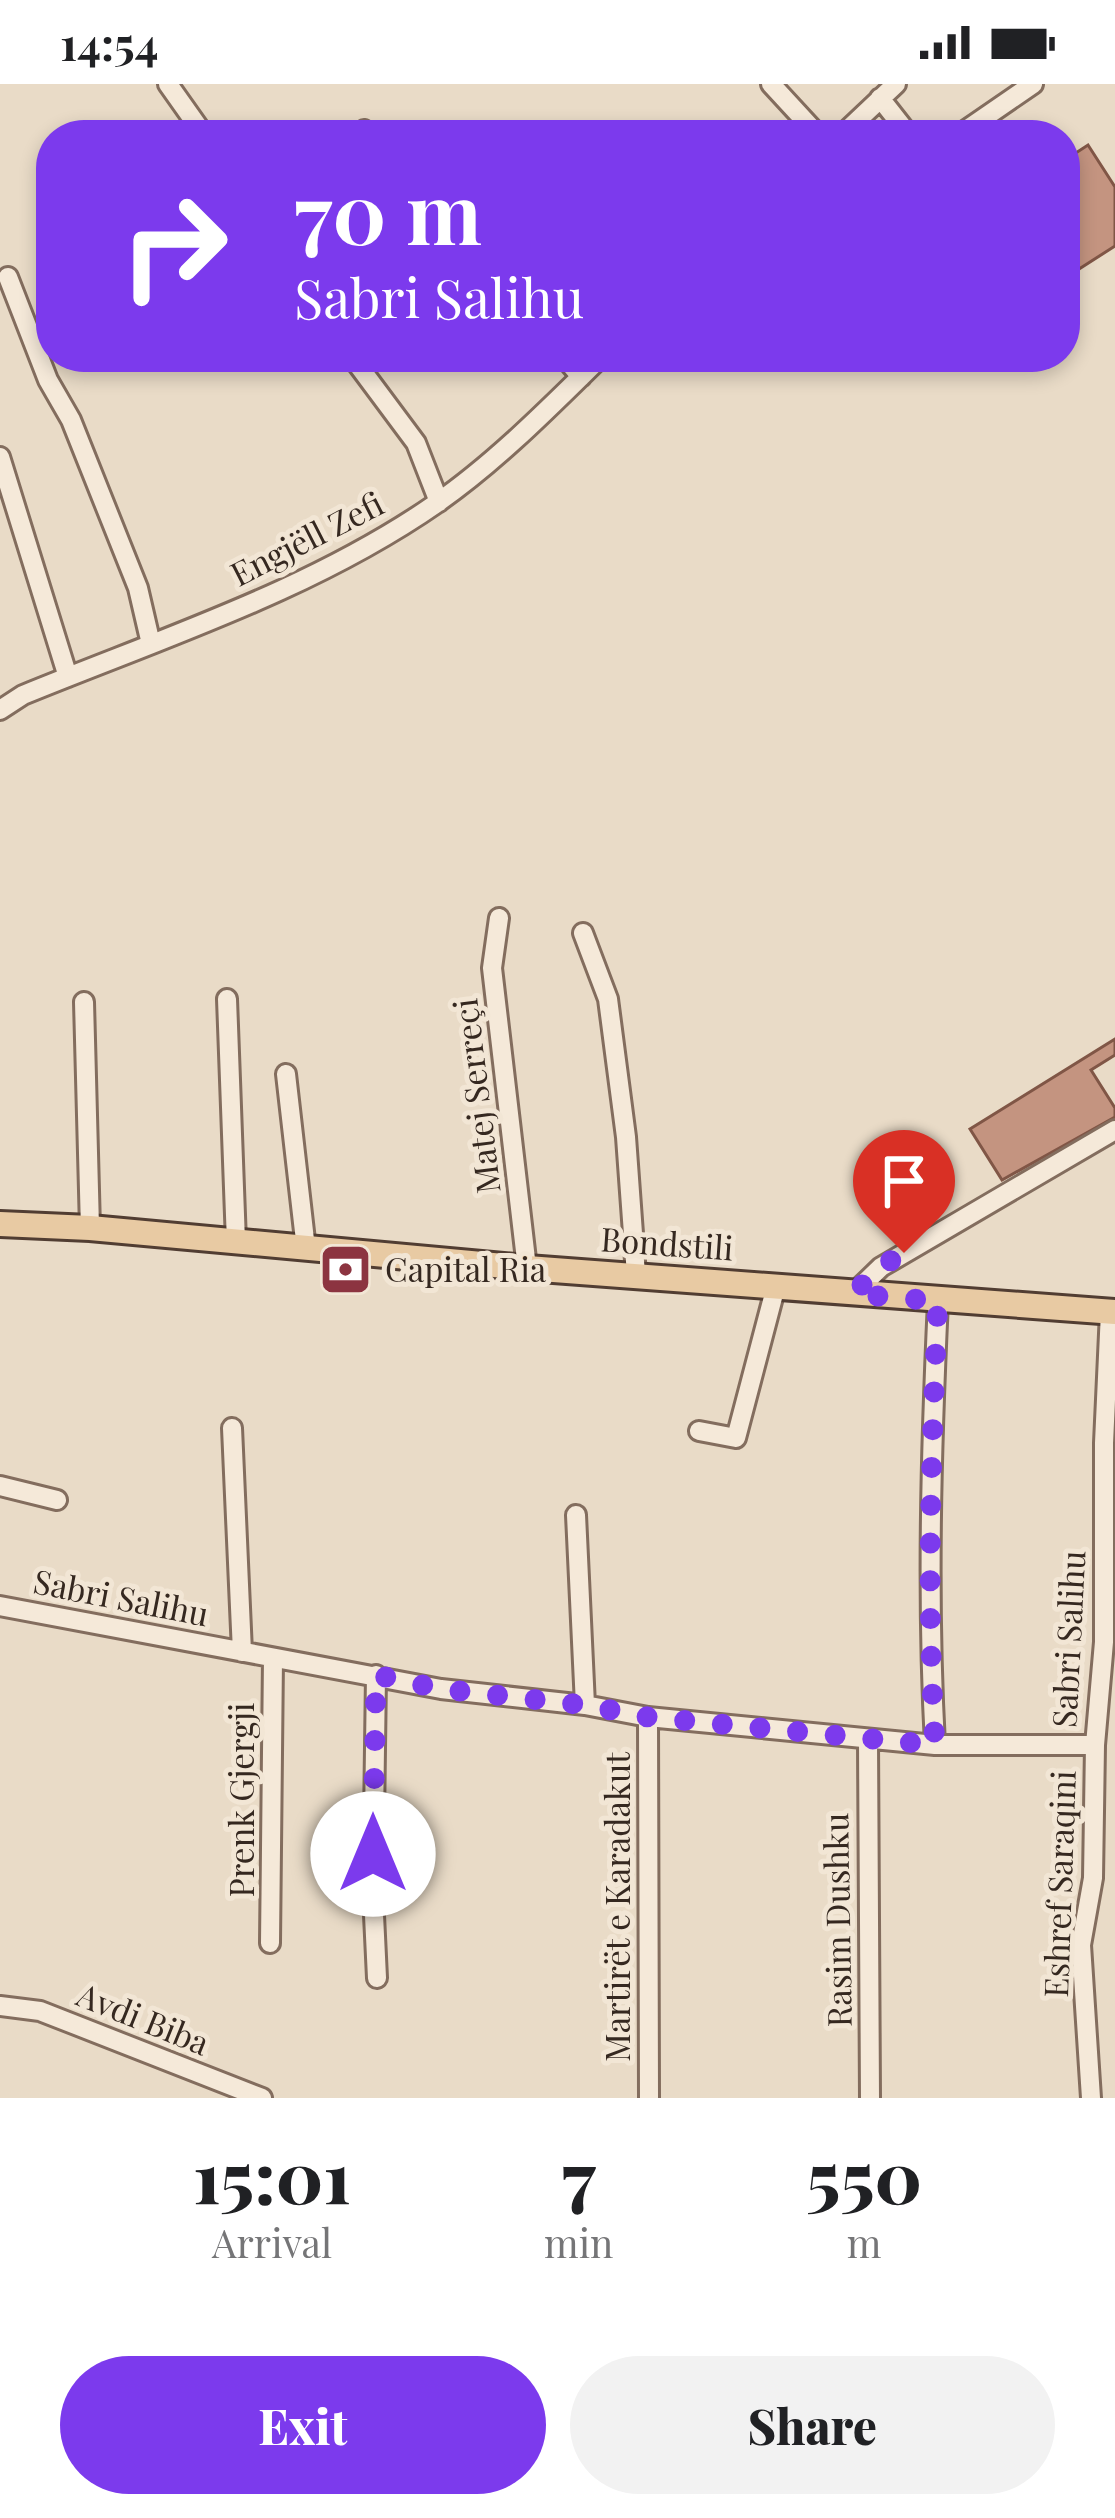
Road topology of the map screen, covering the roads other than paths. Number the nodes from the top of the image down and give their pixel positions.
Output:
1 (169, 84) edge
2 (771, 84) edge
3 (896, 84) edge
4 (1033, 84) edge
5 (880, 98) junction
6 (194, 120) edge
7 (804, 120) edge
8 (857, 120) edge
9 (897, 120) edge
10 (981, 120) edge
11 (8, 277) dead end
12 (36, 349) edge
13 (45, 372) edge
14 (363, 372) edge
15 (577, 372) edge
16 (586, 372) edge
17 (581, 377) junction
18 (0, 458) edge
19 (439, 502) junction
20 (152, 644) junction
21 (68, 677) junction
22 (0, 710) edge
23 (499, 918) dead end
24 (583, 933) dead end
25 (227, 999) dead end
26 (84, 1002) dead end
27 (286, 1074) dead end
28 (1115, 1130) edge
29 (0, 1224) edge
30 (90, 1228) junction
31 (236, 1242) junction
32 (306, 1249) junction
33 (527, 1268) junction
34 (636, 1275) junction
35 (776, 1286) junction
36 (853, 1294) junction
37 (938, 1301) junction
38 (1113, 1312) edge
39 (232, 1428) dead end
40 (699, 1431) dead end
41 (0, 1486) edge
42 (57, 1500) dead end
43 (576, 1515) dead end
44 (0, 1606) edge
45 (242, 1652) junction
46 (273, 1658) junction
47 (376, 1675) junction
48 (585, 1705) junction
49 (648, 1717) junction
50 (868, 1741) junction
51 (1095, 1744) junction
52 (935, 1745) junction
53 (270, 1942) dead end
54 (377, 1978) dead end
55 (0, 2006) edge
56 (262, 2098) edge
57 (649, 2098) edge
58 (870, 2098) edge
59 (1091, 2098) edge

1 - 6 street
2 - 7 street
3 - 5 street
4 - 10 street
5 - 8 street
5 - 9 street
11 - 12 street
13 - 20 street
14 - 19 street
15 - 17 street
16 - 17 street, Engjëll Zefi
17 - 19 street, Engjëll Zefi
18 - 21 street
19 - 20 street, Engjëll Zefi
20 - 21 street, Engjëll Zefi
21 - 22 street, Engjëll Zefi
23 - 33 street, Matej Serreçi
24 - 34 street
25 - 31 street
26 - 30 street
27 - 32 street
28 - 36 street
29 - 30 main road, Bondstili
30 - 31 main road, Bondstili
31 - 32 main road, Bondstili
32 - 33 main road, Bondstili
33 - 34 main road, Bondstili
34 - 35 main road, Bondstili
35 - 36 main road, Bondstili
35 - 40 street
36 - 37 main road, Bondstili
37 - 38 main road, Bondstili
37 - 52 street
38 - 51 street, Sabri Salihu
39 - 45 street
41 - 42 street
43 - 48 street
44 - 45 street, Sabri Salihu
45 - 46 street, Sabri Salihu
46 - 47 street, Sabri Salihu
46 - 53 street, Prenk Gjergji
47 - 48 street, Sabri Salihu
47 - 54 street
48 - 49 street, Sabri Salihu
49 - 50 street, Sabri Salihu
49 - 57 street, Martirët e Karadakut
50 - 52 street, Sabri Salihu
50 - 58 street, Rasim Dushku
51 - 52 street, Sabri Salihu
51 - 59 street, Eshref Saraqini
55 - 56 street, Avdi Biba

